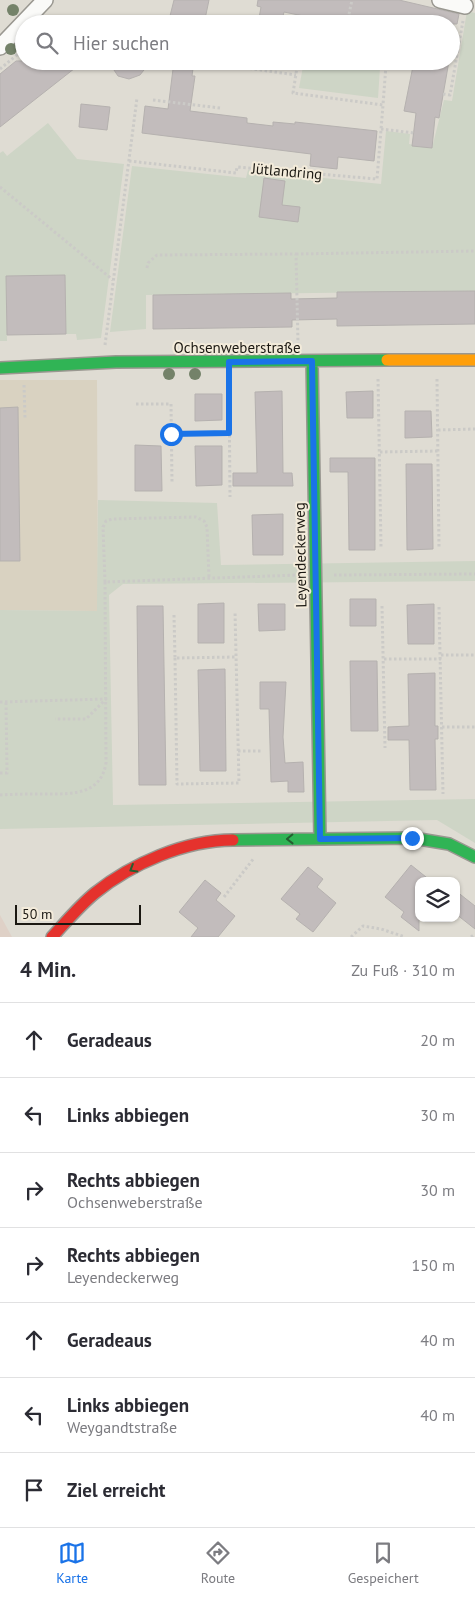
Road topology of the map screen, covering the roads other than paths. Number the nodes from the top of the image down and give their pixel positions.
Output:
1 (45, 0) edge
2 (440, 0) edge
3 (465, 6) road end
4 (30, 15) edge
5 (15, 31) edge
6 (0, 46) edge
7 (475, 360) edge
8 (312, 361) junction
9 (0, 368) edge
10 (320, 839) junction
11 (475, 857) edge
12 (52, 937) edge

1 - 4 street
2 - 3 street
5 - 6 street
7 - 8 street, Ochsenweberstraße
8 - 9 street, Ochsenweberstraße
8 - 10 street, Leyendeckerweg
10 - 11 street
10 -> 12 street

